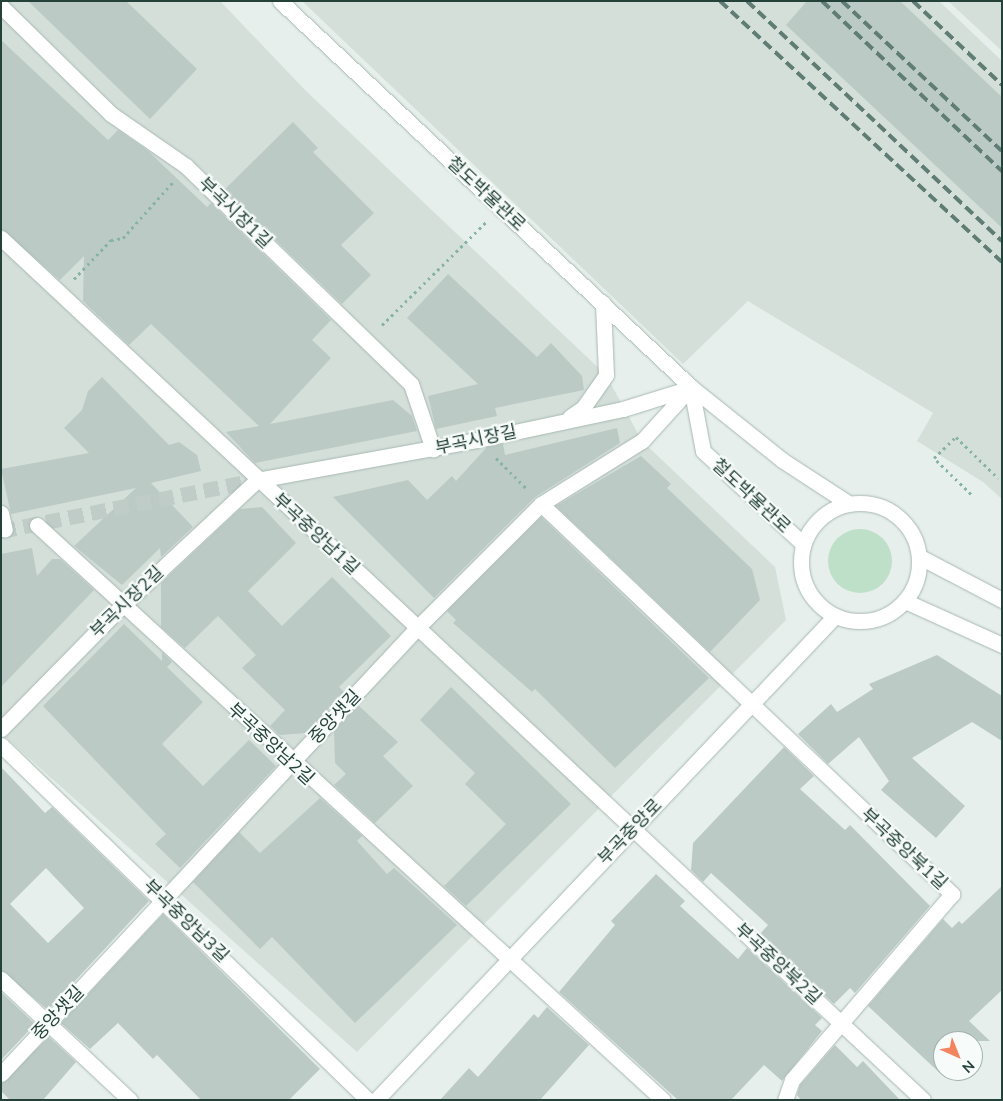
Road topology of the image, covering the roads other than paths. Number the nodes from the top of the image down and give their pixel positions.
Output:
1 (280, 1) edge
2 (1, 6) edge
3 (1, 238) edge
4 (604, 303) junction
5 (691, 387) junction
6 (563, 421) junction
7 (433, 449) junction
8 (257, 480) junction
9 (848, 503) junction
10 (541, 504) junction
11 (1, 513) edge
12 (37, 525) dead end
13 (5, 530) dead end
14 (803, 544) junction
15 (920, 557) junction
16 (1002, 600) edge
17 (905, 601) junction
18 (122, 606) junction
19 (835, 616) junction
20 (417, 628) junction
21 (1002, 646) edge
22 (751, 704) junction
23 (1, 729) edge
24 (1, 745) edge
25 (291, 763) junction
26 (633, 828) junction
27 (164, 900) junction
28 (508, 959) junction
29 (1, 979) edge
30 (840, 1022) junction
31 (48, 1023) junction
32 (1, 1074) edge
33 (130, 1100) edge
34 (368, 1100) edge
35 (376, 1100) edge
36 (663, 1100) edge
37 (786, 1100) edge
38 (922, 1100) edge

1 - 4 street, 철도박물관로
2 - 7 street, 부곡시장1길
3 - 8 street, 부곡중앙남1길
4 - 5 street, 철도박물관로
4 - 6 street
5 - 6 street, 부곡시장길
5 - 9 street, 철도박물관로
5 - 10 street, 중앙샛길
5 - 14 street, 철도박물관로
6 - 7 street, 부곡시장길
7 - 8 street, 부곡시장길
8 - 18 street, 부곡시장2길
8 - 20 street, 부곡중앙남1길
9 - 14 street
9 - 15 street
10 - 20 street, 중앙샛길
10 - 22 street
11 - 13 street
12 - 18 street, 부곡중앙남2길
14 - 19 street
15 - 16 street
15 - 17 street
17 - 19 street
17 - 21 street
18 - 23 street, 부곡시장2길
18 - 25 street, 부곡중앙남2길
19 - 22 street, 부곡중앙로
20 - 25 street, 중앙샛길
20 - 26 street, 부곡중앙남1길
22 - 26 street, 부곡중앙로
22 - 30 street, 부곡중앙북1길
24 - 27 street, 부곡중앙남3길
25 - 27 street, 중앙샛길
25 - 28 street, 부곡중앙남2길
26 - 28 street, 부곡중앙로
26 - 30 street, 부곡중앙북2길
27 - 31 street, 중앙샛길
27 - 34 street, 부곡중앙남3길
28 - 35 street, 부곡중앙로
28 - 36 street
29 - 31 street
30 - 37 street, 부곡중앙북1길
30 - 38 street, 부곡중앙북2길
31 - 32 street, 중앙샛길
31 - 33 street

